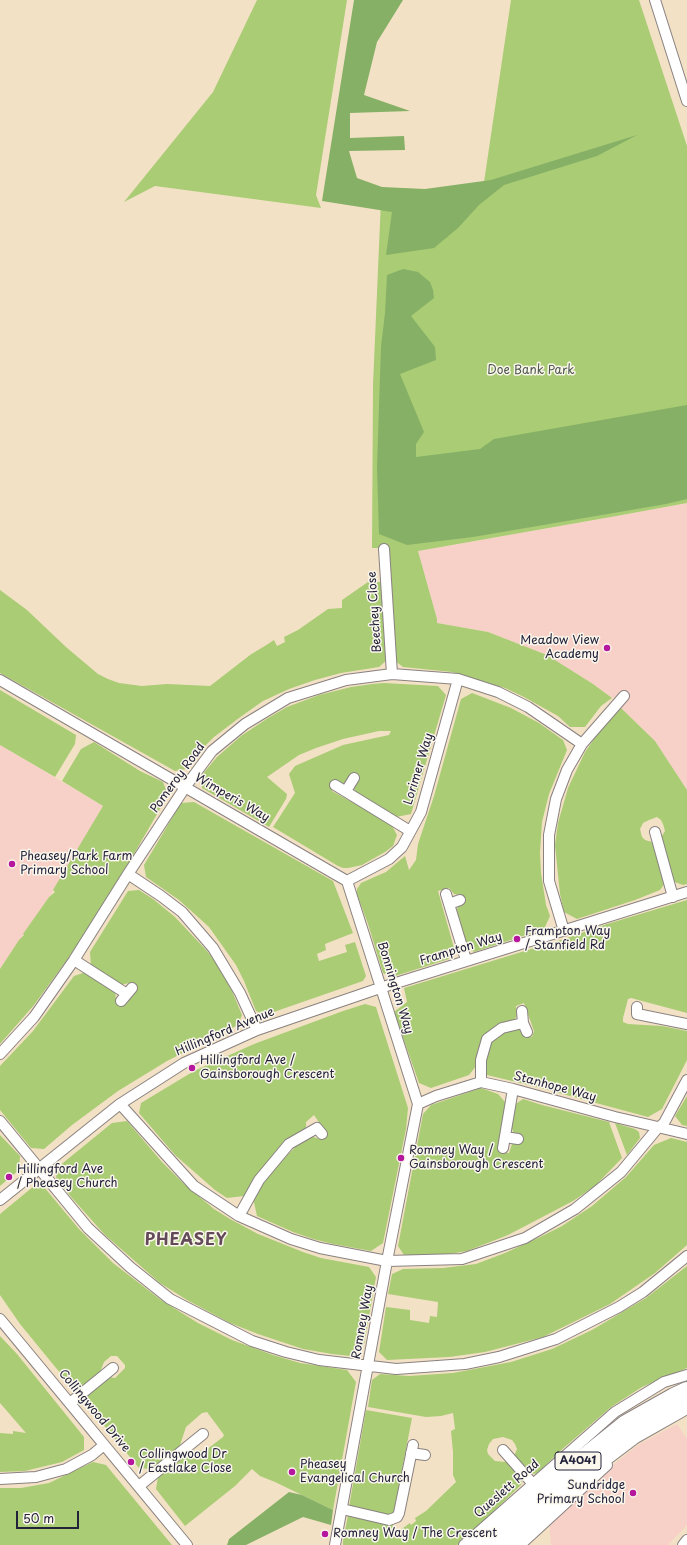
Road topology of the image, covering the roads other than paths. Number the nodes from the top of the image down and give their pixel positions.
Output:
1 (655, 0) edge
2 (687, 101) edge
3 (384, 549) dead end
4 (392, 674) junction
5 (458, 679) junction
6 (0, 680) edge
7 (622, 698) dead end
8 (582, 744) junction
9 (354, 778) dead end
10 (336, 785) dead end
11 (186, 786) junction
12 (346, 791) junction
13 (410, 831) junction
14 (655, 832) dead end
15 (128, 874) junction
16 (347, 881) junction
17 (687, 892) edge
18 (446, 894) dead end
19 (673, 897) junction
20 (460, 900) dead end
21 (449, 904) junction
22 (564, 931) junction
23 (74, 960) junction
24 (466, 960) junction
25 (380, 988) junction
26 (127, 994) dead end
27 (522, 1011) dead end
28 (636, 1013) dead end
29 (687, 1024) edge
30 (257, 1030) junction
31 (0, 1054) edge
32 (687, 1080) edge
33 (482, 1082) junction
34 (513, 1089) junction
35 (120, 1104) junction
36 (418, 1104) junction
37 (0, 1121) edge
38 (317, 1127) dead end
39 (661, 1127) junction
40 (687, 1134) edge
41 (505, 1137) junction
42 (518, 1139) dead end
43 (503, 1148) dead end
44 (39, 1168) junction
45 (0, 1200) edge
46 (239, 1216) junction
47 (687, 1256) edge
48 (387, 1261) junction
49 (0, 1316) edge
50 (0, 1319) edge
51 (11, 1331) junction
52 (368, 1366) junction
53 (113, 1368) dead end
54 (687, 1375) edge
55 (687, 1391) edge
56 (70, 1403) junction
57 (687, 1405) edge
58 (687, 1415) edge
59 (203, 1434) dead end
60 (104, 1444) junction
61 (503, 1450) dead end
62 (425, 1455) dead end
63 (0, 1479) edge
64 (533, 1484) junction
65 (138, 1486) junction
66 (342, 1510) junction
67 (687, 1540) edge
68 (187, 1545) edge
69 (335, 1545) edge
70 (464, 1545) edge
71 (480, 1545) edge
72 (502, 1545) edge
73 (520, 1545) edge
74 (683, 1545) edge

1 - 2 street
3 - 4 street, Beechey Close
4 - 5 street, Pomeroy Road
4 - 11 street, Pomeroy Road
5 - 8 street, Pomeroy Road
5 - 13 street, Lorimer Way
6 - 11 street, Wimperis Way
7 - 8 street
8 - 22 street
9 - 12 street
10 - 12 street
11 - 15 street, Pomeroy Road
11 - 16 street, Wimperis Way
12 - 13 street
13 - 16 street, Lorimer Way
14 - 19 street
15 - 23 street, Pomeroy Road
15 - 30 street
16 - 25 street, Bonnington Way
17 - 19 street, Frampton Way
18 - 21 street
19 - 22 street, Frampton Way
20 - 21 street
21 - 24 street
22 - 24 street, Frampton Way
23 - 26 street
23 - 31 street, Pomeroy Road
24 - 25 street, Frampton Way
25 - 30 street, Hillingford Avenue
25 - 36 street, Bonnington Way
27 - 33 street
28 - 29 street
30 - 35 street, Hillingford Avenue
32 - 39 street
33 - 34 street, Stanhope Way
33 - 36 street, Stanhope Way
34 - 39 street, Stanhope Way
34 - 41 street
35 - 44 street, Hillingford Avenue
35 - 46 street
36 - 48 street, Romney Way
37 - 44 street
38 - 46 street
39 - 40 street, Stanhope Way
39 - 48 street
41 - 42 street
41 - 43 street
44 - 45 street, Hillingford Avenue
44 - 52 street
46 - 48 street
47 - 52 street
48 - 52 street, Romney Way
49 - 51 street, Collingwood Drive
50 - 51 street, Collingwood Drive
51 - 56 street, Collingwood Drive
52 - 66 street, Romney Way
53 - 56 street
54 - 64 street, Queslett Road
55 - 71 highway, A4041
56 - 60 street, Collingwood Drive
57 - 72 highway, A4041
58 - 73 street
59 - 65 street
60 - 63 street
60 - 65 street, Collingwood Drive
61 - 64 street
62 - 66 street
64 - 70 street, Queslett Road
65 - 68 street, Collingwood Drive
66 - 69 street, Romney Way
67 - 74 street

